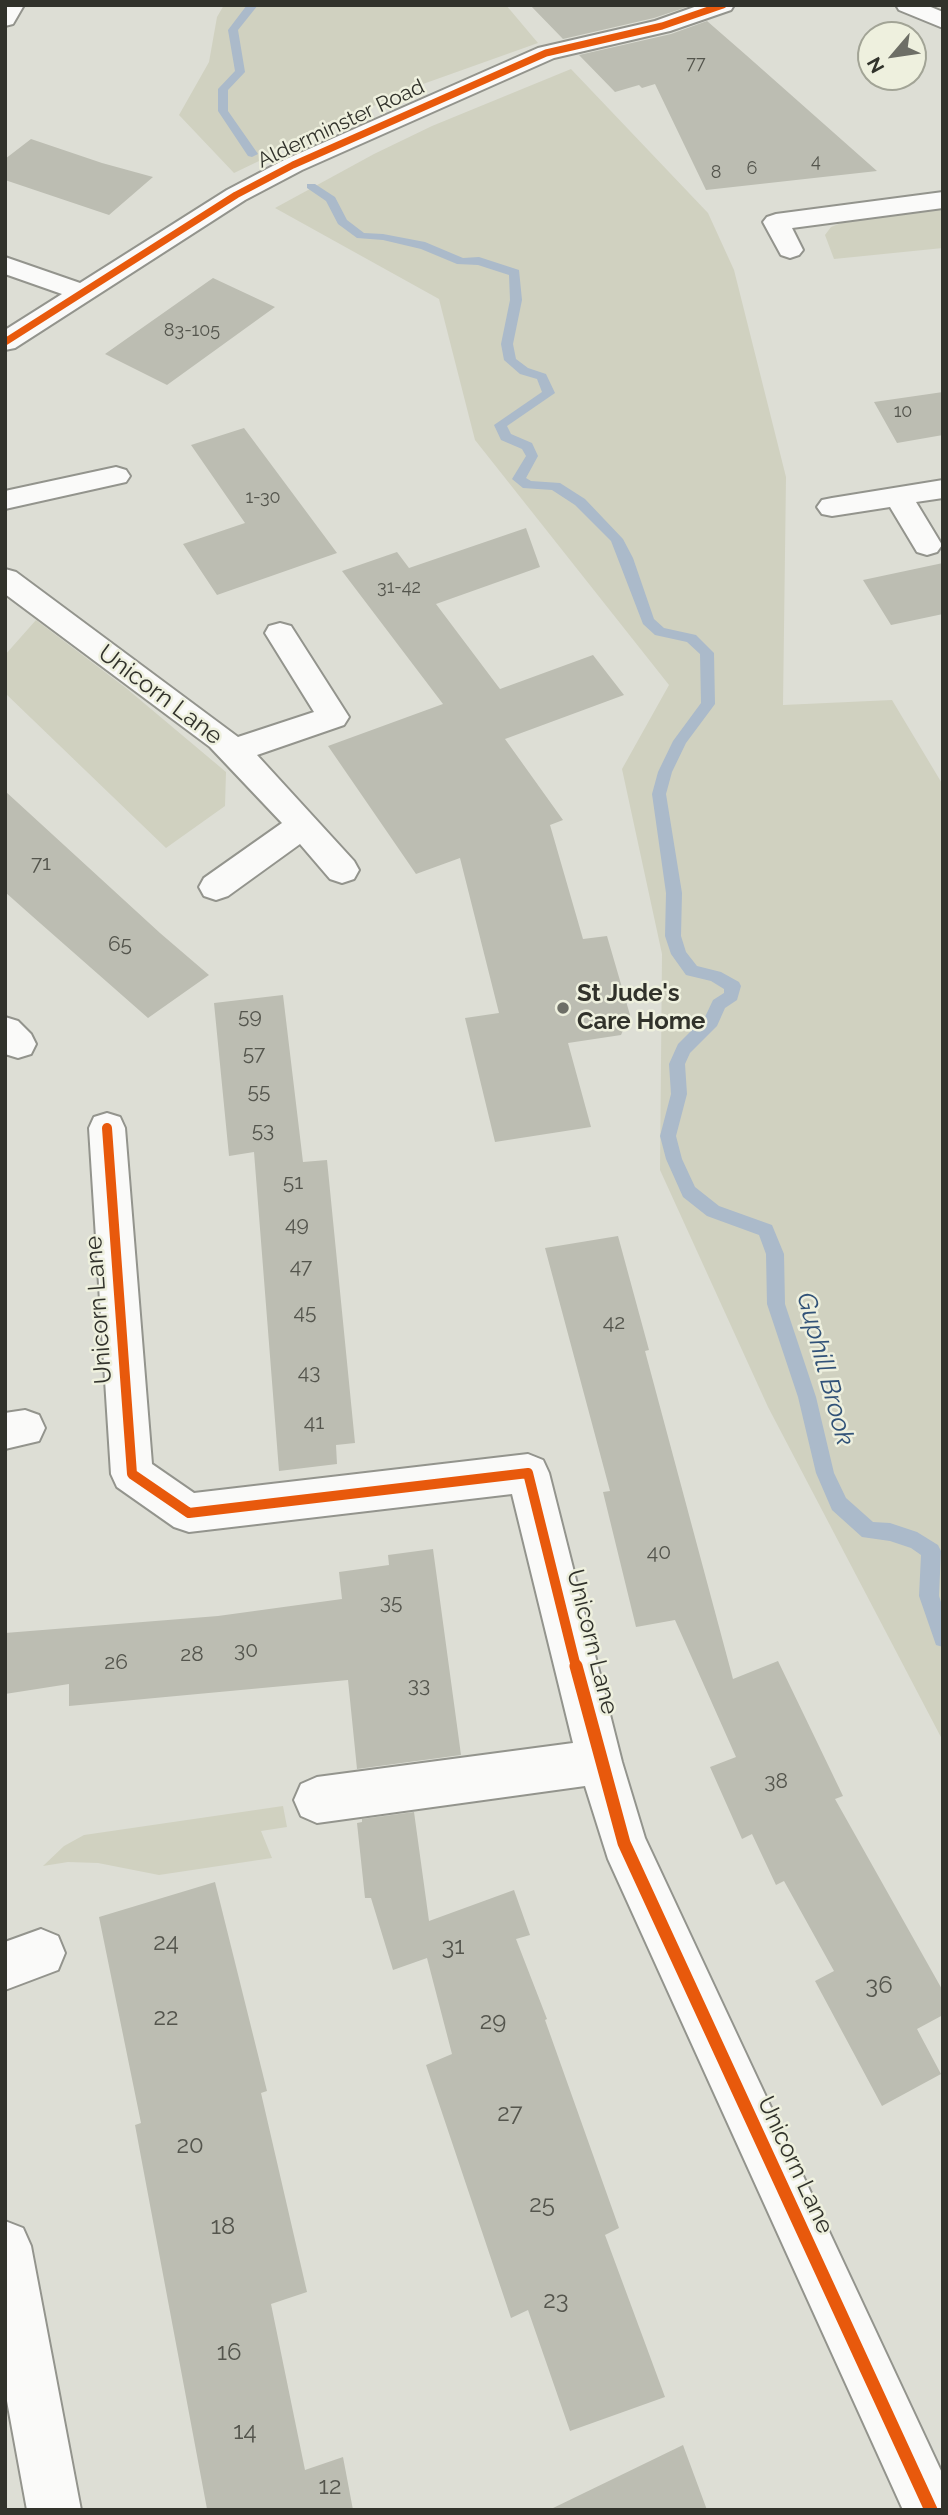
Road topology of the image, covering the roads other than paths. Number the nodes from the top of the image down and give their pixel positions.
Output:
1 (13, 5) edge
2 (723, 5) edge
3 (907, 5) edge
4 (5, 19) edge
5 (943, 21) edge
6 (943, 200) edge
7 (790, 250) dead end
8 (5, 265) edge
9 (82, 292) junction
10 (5, 341) edge
11 (116, 476) dead end
12 (943, 489) edge
13 (898, 496) junction
14 (5, 500) edge
15 (832, 508) dead end
16 (927, 545) dead end
17 (5, 579) edge
18 (281, 633) dead end
19 (232, 751) junction
20 (302, 825) junction
21 (342, 870) dead end
22 (216, 887) dead end
23 (107, 1128) dead end
24 (600, 1762) junction
25 (317, 1800) dead end
26 (5, 2246) edge
27 (54, 2510) edge
28 (931, 2510) edge

1 - 4 street
2 - 9 street, Alderminster Road
3 - 5 street
6 - 7 street
8 - 9 street
9 - 10 street, Alderminster Road
11 - 14 street
12 - 13 street
13 - 15 street
13 - 16 street
17 - 19 street, Unicorn Lane
18 - 19 street
19 - 20 street, Unicorn Lane
20 - 21 street, Unicorn Lane
20 - 22 street
23 - 24 street, Unicorn Lane
24 - 25 street
24 - 28 street, Unicorn Lane
26 - 27 street

